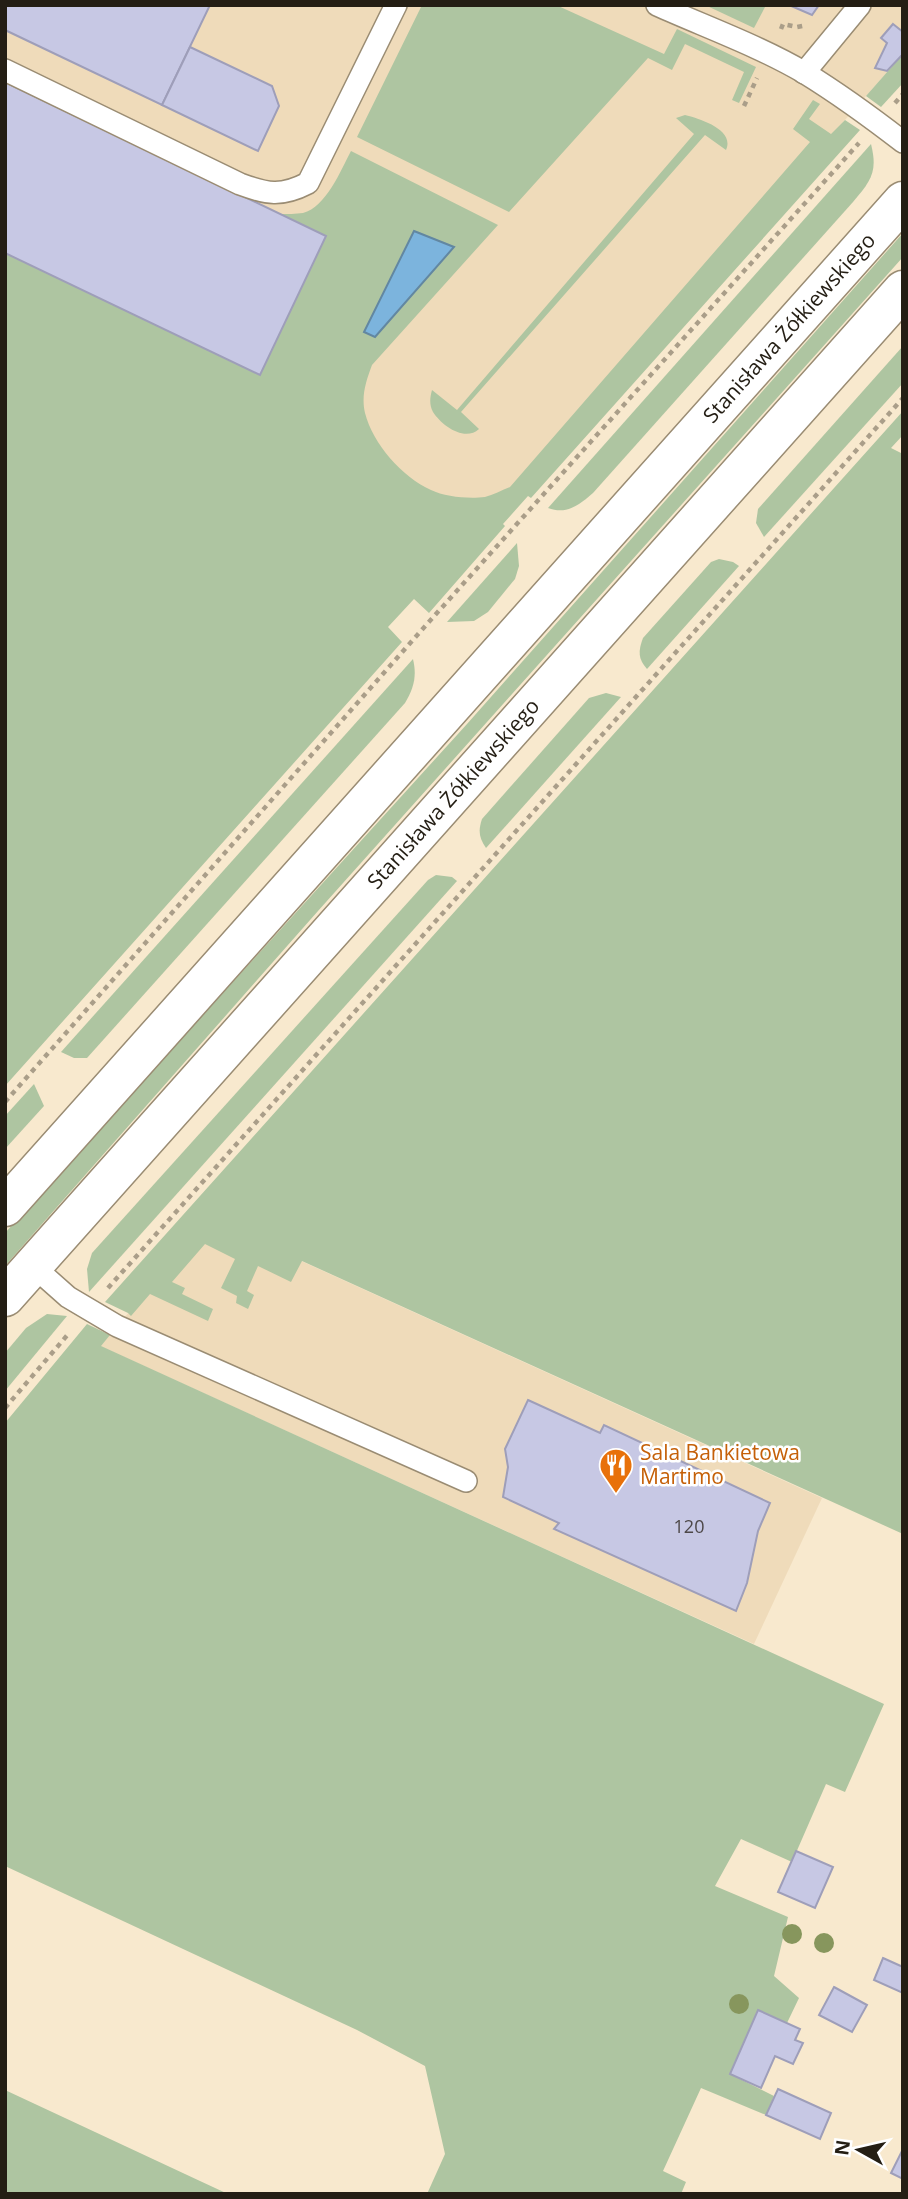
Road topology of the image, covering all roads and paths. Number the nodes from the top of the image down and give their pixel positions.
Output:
1 (396, 5) edge
2 (657, 5) edge
3 (860, 5) edge
4 (5, 70) edge
5 (804, 73) junction
6 (903, 94) edge
7 (878, 122) junction
8 (903, 142) edge
9 (903, 201) edge
10 (903, 290) edge
11 (903, 398) edge
12 (5, 1102) edge
13 (5, 1207) edge
14 (33, 1266) junction
15 (5, 1297) edge
16 (88, 1310) junction
17 (5, 1408) edge
18 (466, 1481) dead end

1 - 4 lane
2 - 5 lane
3 - 5 lane
5 - 7 lane
6 - 7 path
7 - 8 lane
7 - 12 path
9 - 13 main road, Stanisława Żółkiewskiego
10 - 14 main road, Stanisława Żółkiewskiego
11 - 16 path
14 - 15 main road, Stanisława Żółkiewskiego
14 - 16 lane
16 - 17 path
16 - 18 lane

